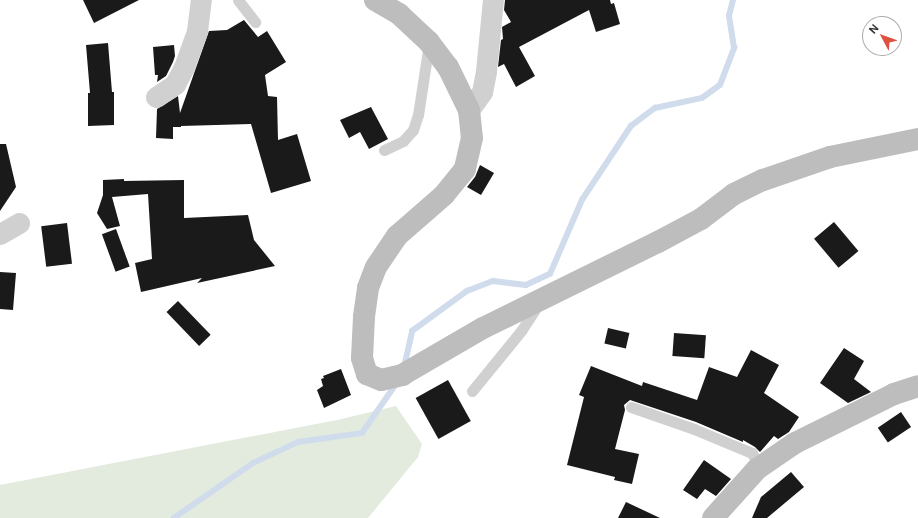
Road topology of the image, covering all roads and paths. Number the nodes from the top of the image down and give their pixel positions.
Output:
1 (201, 0) edge
2 (238, 0) edge
3 (375, 0) edge
4 (493, 0) edge
5 (255, 22) dead end
6 (429, 42) junction
7 (156, 97) dead end
8 (469, 110) junction
9 (918, 139) edge
10 (384, 150) dead end
11 (19, 223) dead end
12 (0, 234) edge
13 (542, 299) junction
14 (918, 386) edge
15 (472, 391) dead end
16 (631, 407) dead end
17 (759, 467) junction
18 (713, 518) edge

1 - 7 street
2 - 5 lane
3 - 6 street
4 - 8 street
6 - 8 street
6 - 10 lane
8 - 13 street
9 - 13 street
11 - 12 street
13 - 15 lane
14 - 17 street
16 - 17 lane
17 - 18 street

